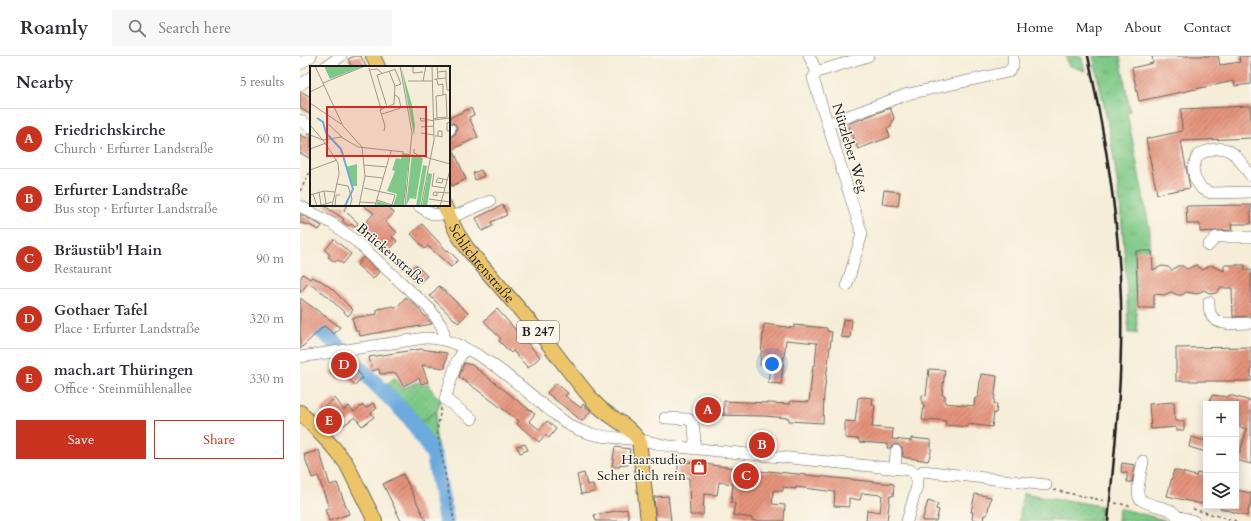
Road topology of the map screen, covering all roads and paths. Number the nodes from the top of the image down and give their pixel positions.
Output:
1 (311, 56) edge
2 (317, 56) edge
3 (341, 56) edge
4 (373, 56) edge
5 (808, 56) edge
6 (868, 56) edge
7 (1013, 56) edge
8 (300, 64) edge
9 (324, 66) edge
10 (326, 66) edge
11 (378, 66) edge
12 (817, 72) junction
13 (310, 78) edge
14 (300, 85) edge
15 (300, 120) edge
16 (827, 124) junction
17 (310, 126) edge
18 (310, 172) edge
19 (1251, 176) edge
20 (300, 191) edge
21 (1251, 192) edge
22 (490, 201) dead end
23 (300, 206) edge
24 (419, 206) edge
25 (447, 212) edge
26 (1251, 237) edge
27 (1208, 246) dead end
28 (847, 285) dead end
29 (1209, 302) dead end
30 (1251, 323) edge
31 (443, 339) junction
32 (465, 349) junction
33 (300, 357) edge
34 (445, 399) junction
35 (300, 412) edge
36 (665, 418) dead end
37 (472, 419) dead end
38 (639, 440) junction
39 (694, 448) junction
40 (896, 451) dead end
41 (1143, 461) dead end
42 (895, 468) junction
43 (916, 475) junction
44 (1046, 486) joint
45 (1105, 501) dead end
46 (375, 521) edge
47 (454, 521) edge
48 (648, 521) edge
49 (907, 521) edge
50 (1194, 521) edge

1 - 8 street
2 - 9 street
3 - 10 street
4 - 11 main road
5 - 12 street
6 - 12 street
7 - 16 street
12 - 16 street, Nützleber Weg
13 - 14 street
15 - 17 street
16 - 28 street, Nützleber Weg
18 - 20 path
19 - 21 street
22 - 25 street
23 - 31 street, Brückenstraße
24 - 25 street, Schlichtenstraße
25 - 38 main road, Schlichtenstraße / B 247
26 - 27 street
29 - 30 street
31 - 32 street
31 - 33 street
32 - 34 street
32 - 38 street
34 - 37 street
34 - 47 path
35 - 46 main road
36 - 39 street
38 - 39 street
38 - 48 main road
39 - 42 street
40 - 42 street
41 - 50 street
42 - 43 street
43 - 44 street
43 - 49 street
44 - 45 path

